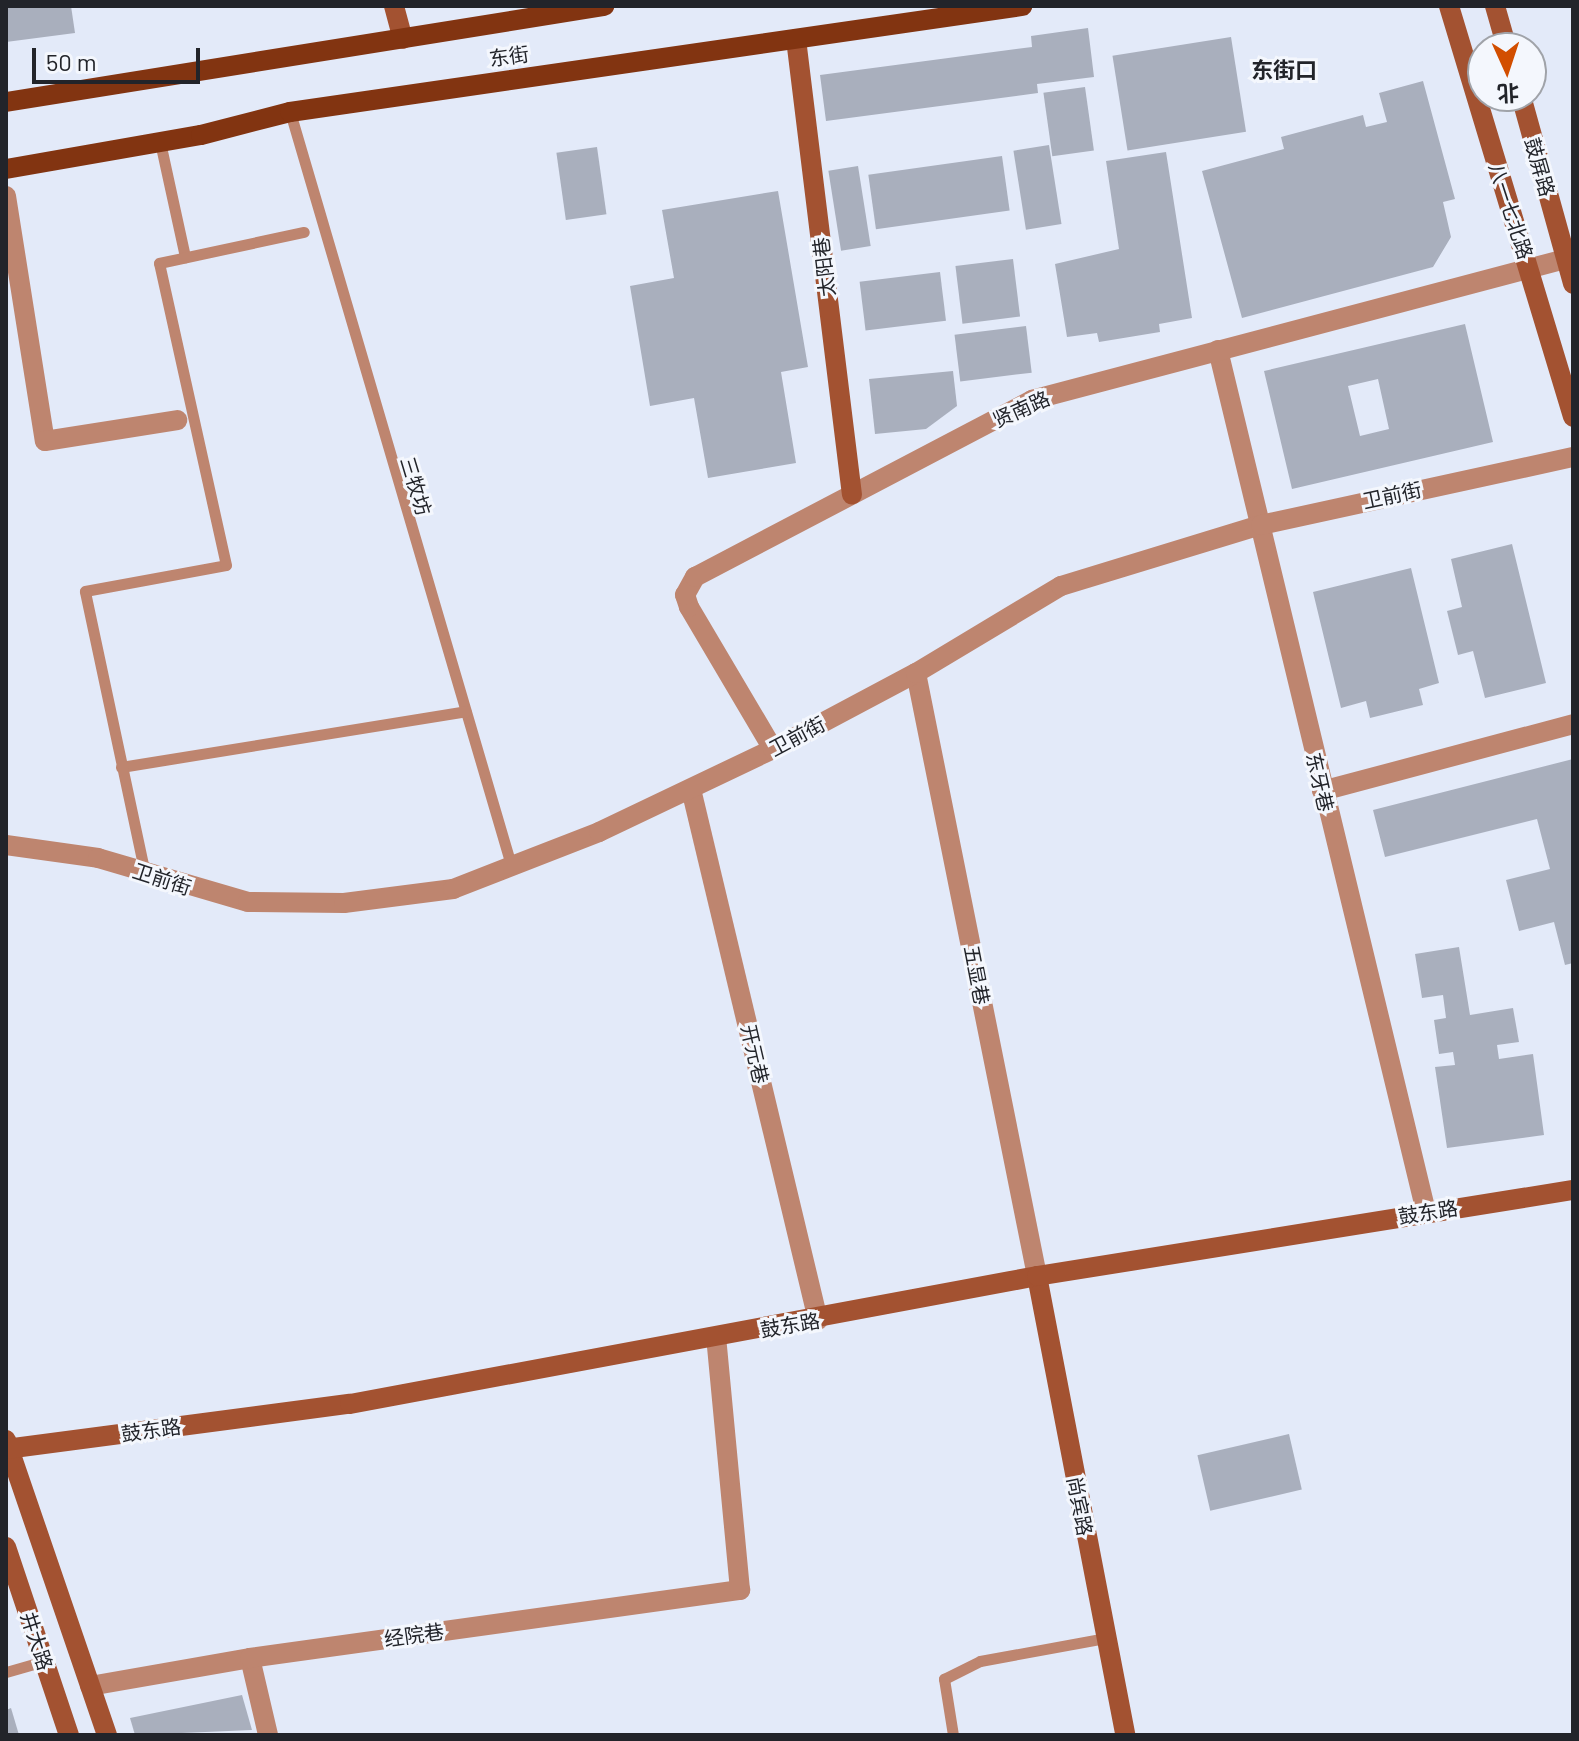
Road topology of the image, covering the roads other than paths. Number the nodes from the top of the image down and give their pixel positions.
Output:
1 (394, 6) edge
2 (604, 6) edge
3 (1022, 6) edge
4 (1449, 6) edge
5 (1495, 6) edge
6 (1502, 32) edge
7 (403, 39) junction
8 (796, 39) junction
9 (6, 102) edge
10 (290, 112) junction
11 (1526, 112) edge
12 (160, 142) junction
13 (6, 169) edge
14 (6, 196) edge
15 (304, 232) dead end
16 (185, 257) junction
17 (1570, 258) edge
18 (1530, 268) junction
19 (1573, 284) edge
20 (1218, 350) junction
21 (1573, 417) edge
22 (177, 420) dead end
23 (1573, 457) edge
24 (852, 495) junction
25 (1261, 525) junction
26 (916, 673) junction
27 (465, 711) junction
28 (1573, 724) edge
29 (773, 749) junction
30 (121, 767) junction
31 (691, 789) junction
32 (1322, 791) junction
33 (6, 845) edge
34 (512, 869) junction
35 (146, 875) junction
36 (1573, 1190) edge
37 (1426, 1212) junction
38 (1037, 1276) junction
39 (818, 1320) junction
40 (716, 1338) junction
41 (7, 1446) edge
42 (6, 1547) edge
43 (1105, 1638) junction
44 (250, 1658) junction
45 (44, 1661) junction
46 (6, 1672) edge
47 (90, 1686) junction
48 (69, 1735) edge
49 (107, 1735) edge
50 (268, 1735) edge
51 (953, 1735) edge
52 (1125, 1735) edge

1 - 7 street
2 - 7 main road, 东街
3 - 8 main road, 东街
4 - 18 street, 八一七北路
5 - 6 street
7 - 9 main road, 东街
8 - 10 main road, 东街
8 - 24 street, 太阳巷
10 - 12 main road, 东街
10 - 27 lane, 三牧坊
11 - 17 street, 鼓屏路
12 - 13 main road, 东街
12 - 16 lane
14 - 22 street
15 - 16 lane
16 - 30 lane
17 - 18 street, 贤南路
17 - 19 street, 鼓屏路
18 - 20 street, 贤南路
18 - 21 street, 八一七北路
20 - 24 street, 贤南路
20 - 25 street, 东牙巷
23 - 25 street, 卫前街
24 - 29 street, 贤南路
25 - 26 street, 卫前街
25 - 32 street, 东牙巷
26 - 29 street, 卫前街
26 - 38 street, 五显巷
27 - 30 lane
27 - 34 lane, 三牧坊
28 - 32 street
29 - 31 street, 卫前街
30 - 35 lane
31 - 34 street, 卫前街
31 - 39 street, 开元巷
32 - 37 street, 东牙巷
33 - 35 street, 卫前街
34 - 35 street, 卫前街
36 - 37 street, 鼓东路
37 - 38 street, 鼓东路
38 - 39 street, 鼓东路
38 - 43 street, 尚宾路
39 - 40 street, 鼓东路
40 - 41 street, 鼓东路
40 - 44 street, 经院巷
41 - 47 street
42 - 45 street, 井大路
43 - 51 lane
43 - 52 street, 尚宾路
44 - 47 street, 经院巷
44 - 50 street
45 - 46 lane
45 - 48 street, 井大路
47 - 49 street

